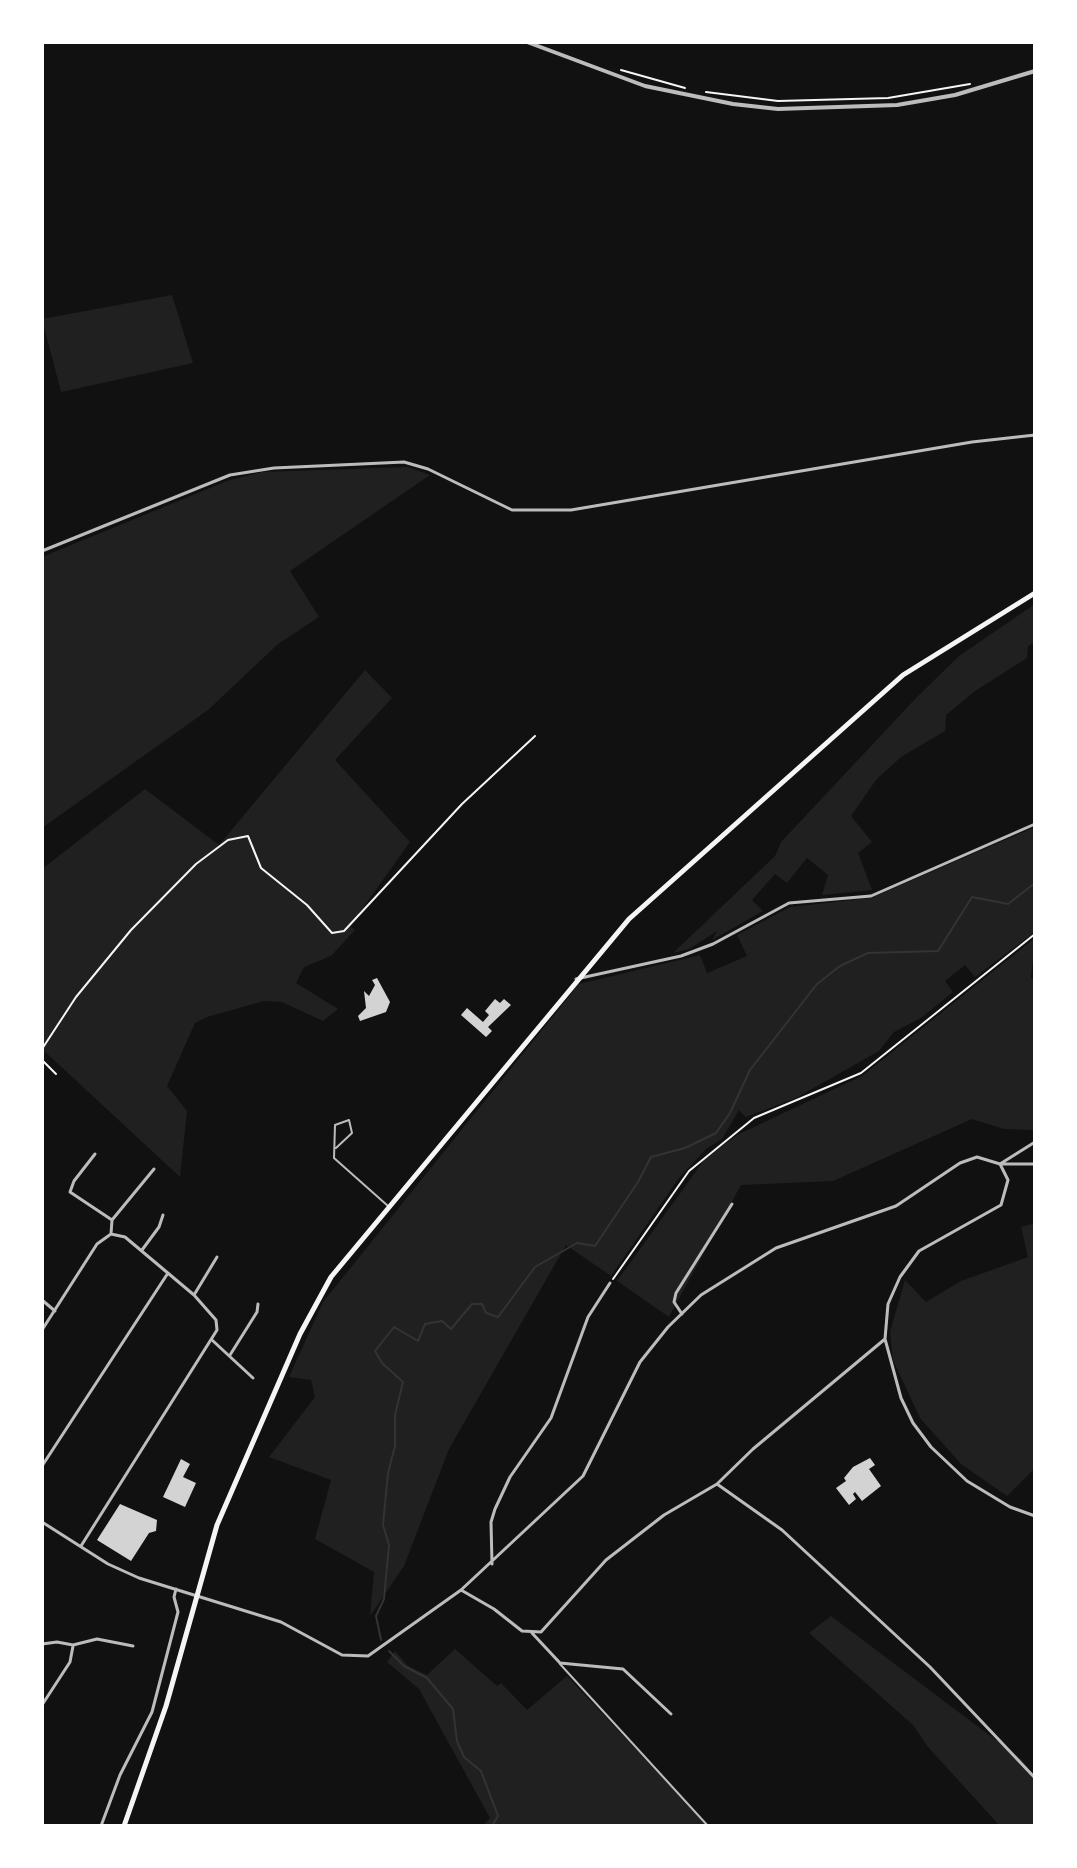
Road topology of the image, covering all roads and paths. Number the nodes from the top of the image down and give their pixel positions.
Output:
1 (527, 42) edge
2 (619, 70) dead end
3 (1035, 71) edge
4 (981, 82) dead end
5 (1035, 435) edge
6 (42, 551) edge
7 (1035, 593) edge
8 (535, 736) dead end
9 (1035, 824) edge
10 (1035, 934) edge
11 (576, 979) junction
12 (42, 1049) edge
13 (42, 1060) edge
14 (56, 1074) dead end
15 (1035, 1142) edge
16 (336, 1148) junction
17 (95, 1154) dead end
18 (1000, 1164) junction
19 (1035, 1164) edge
20 (154, 1169) dead end
21 (732, 1204) dead end
22 (388, 1206) junction
23 (163, 1215) dead end
24 (112, 1220) junction
25 (111, 1234) junction
26 (142, 1250) junction
27 (217, 1257) dead end
28 (168, 1273) junction
29 (610, 1283) joint
30 (194, 1295) junction
31 (42, 1300) edge
32 (258, 1304) dead end
33 (55, 1311) junction
34 (682, 1314) junction
35 (42, 1330) edge
36 (885, 1339) junction
37 (212, 1340) junction
38 (230, 1355) junction
39 (253, 1378) dead end
40 (42, 1466) edge
41 (717, 1484) junction
42 (1035, 1516) edge
43 (42, 1522) edge
44 (81, 1546) junction
45 (492, 1564) junction
46 (176, 1589) junction
47 (461, 1590) junction
48 (196, 1594) junction
49 (532, 1633) junction
50 (42, 1644) edge
51 (73, 1645) junction
52 (133, 1646) dead end
53 (560, 1663) junction
54 (42, 1705) edge
55 (671, 1714) dead end
56 (1035, 1778) edge
57 (101, 1826) edge
58 (124, 1826) edge
59 (708, 1826) edge

1 - 3 street
2 - 4 path
5 - 6 street
7 - 11 main road
8 - 12 path
9 - 11 street
10 - 29 path
11 - 22 main road
13 - 14 path
15 - 18 street
16 - 16 lane
16 - 22 lane
17 - 24 street
18 - 19 street
18 - 34 street
18 - 36 street
20 - 24 street
21 - 34 street
22 - 48 main road
23 - 26 street
24 - 25 street
25 - 26 street
25 - 33 street
26 - 28 street
27 - 30 street
28 - 30 street
28 - 40 street
29 - 45 street
30 - 37 street
31 - 33 street
32 - 38 street
33 - 35 street
34 - 45 street
36 - 41 street
36 - 42 street
37 - 38 street
37 - 44 street
38 - 39 street
41 - 49 street
41 - 56 street
43 - 44 street
44 - 46 street
45 - 47 street
46 - 48 street
46 - 57 street
47 - 48 street
47 - 49 street
48 - 58 main road
49 - 53 street
50 - 51 street
51 - 52 street
51 - 54 street
53 - 55 street
53 - 59 lane

